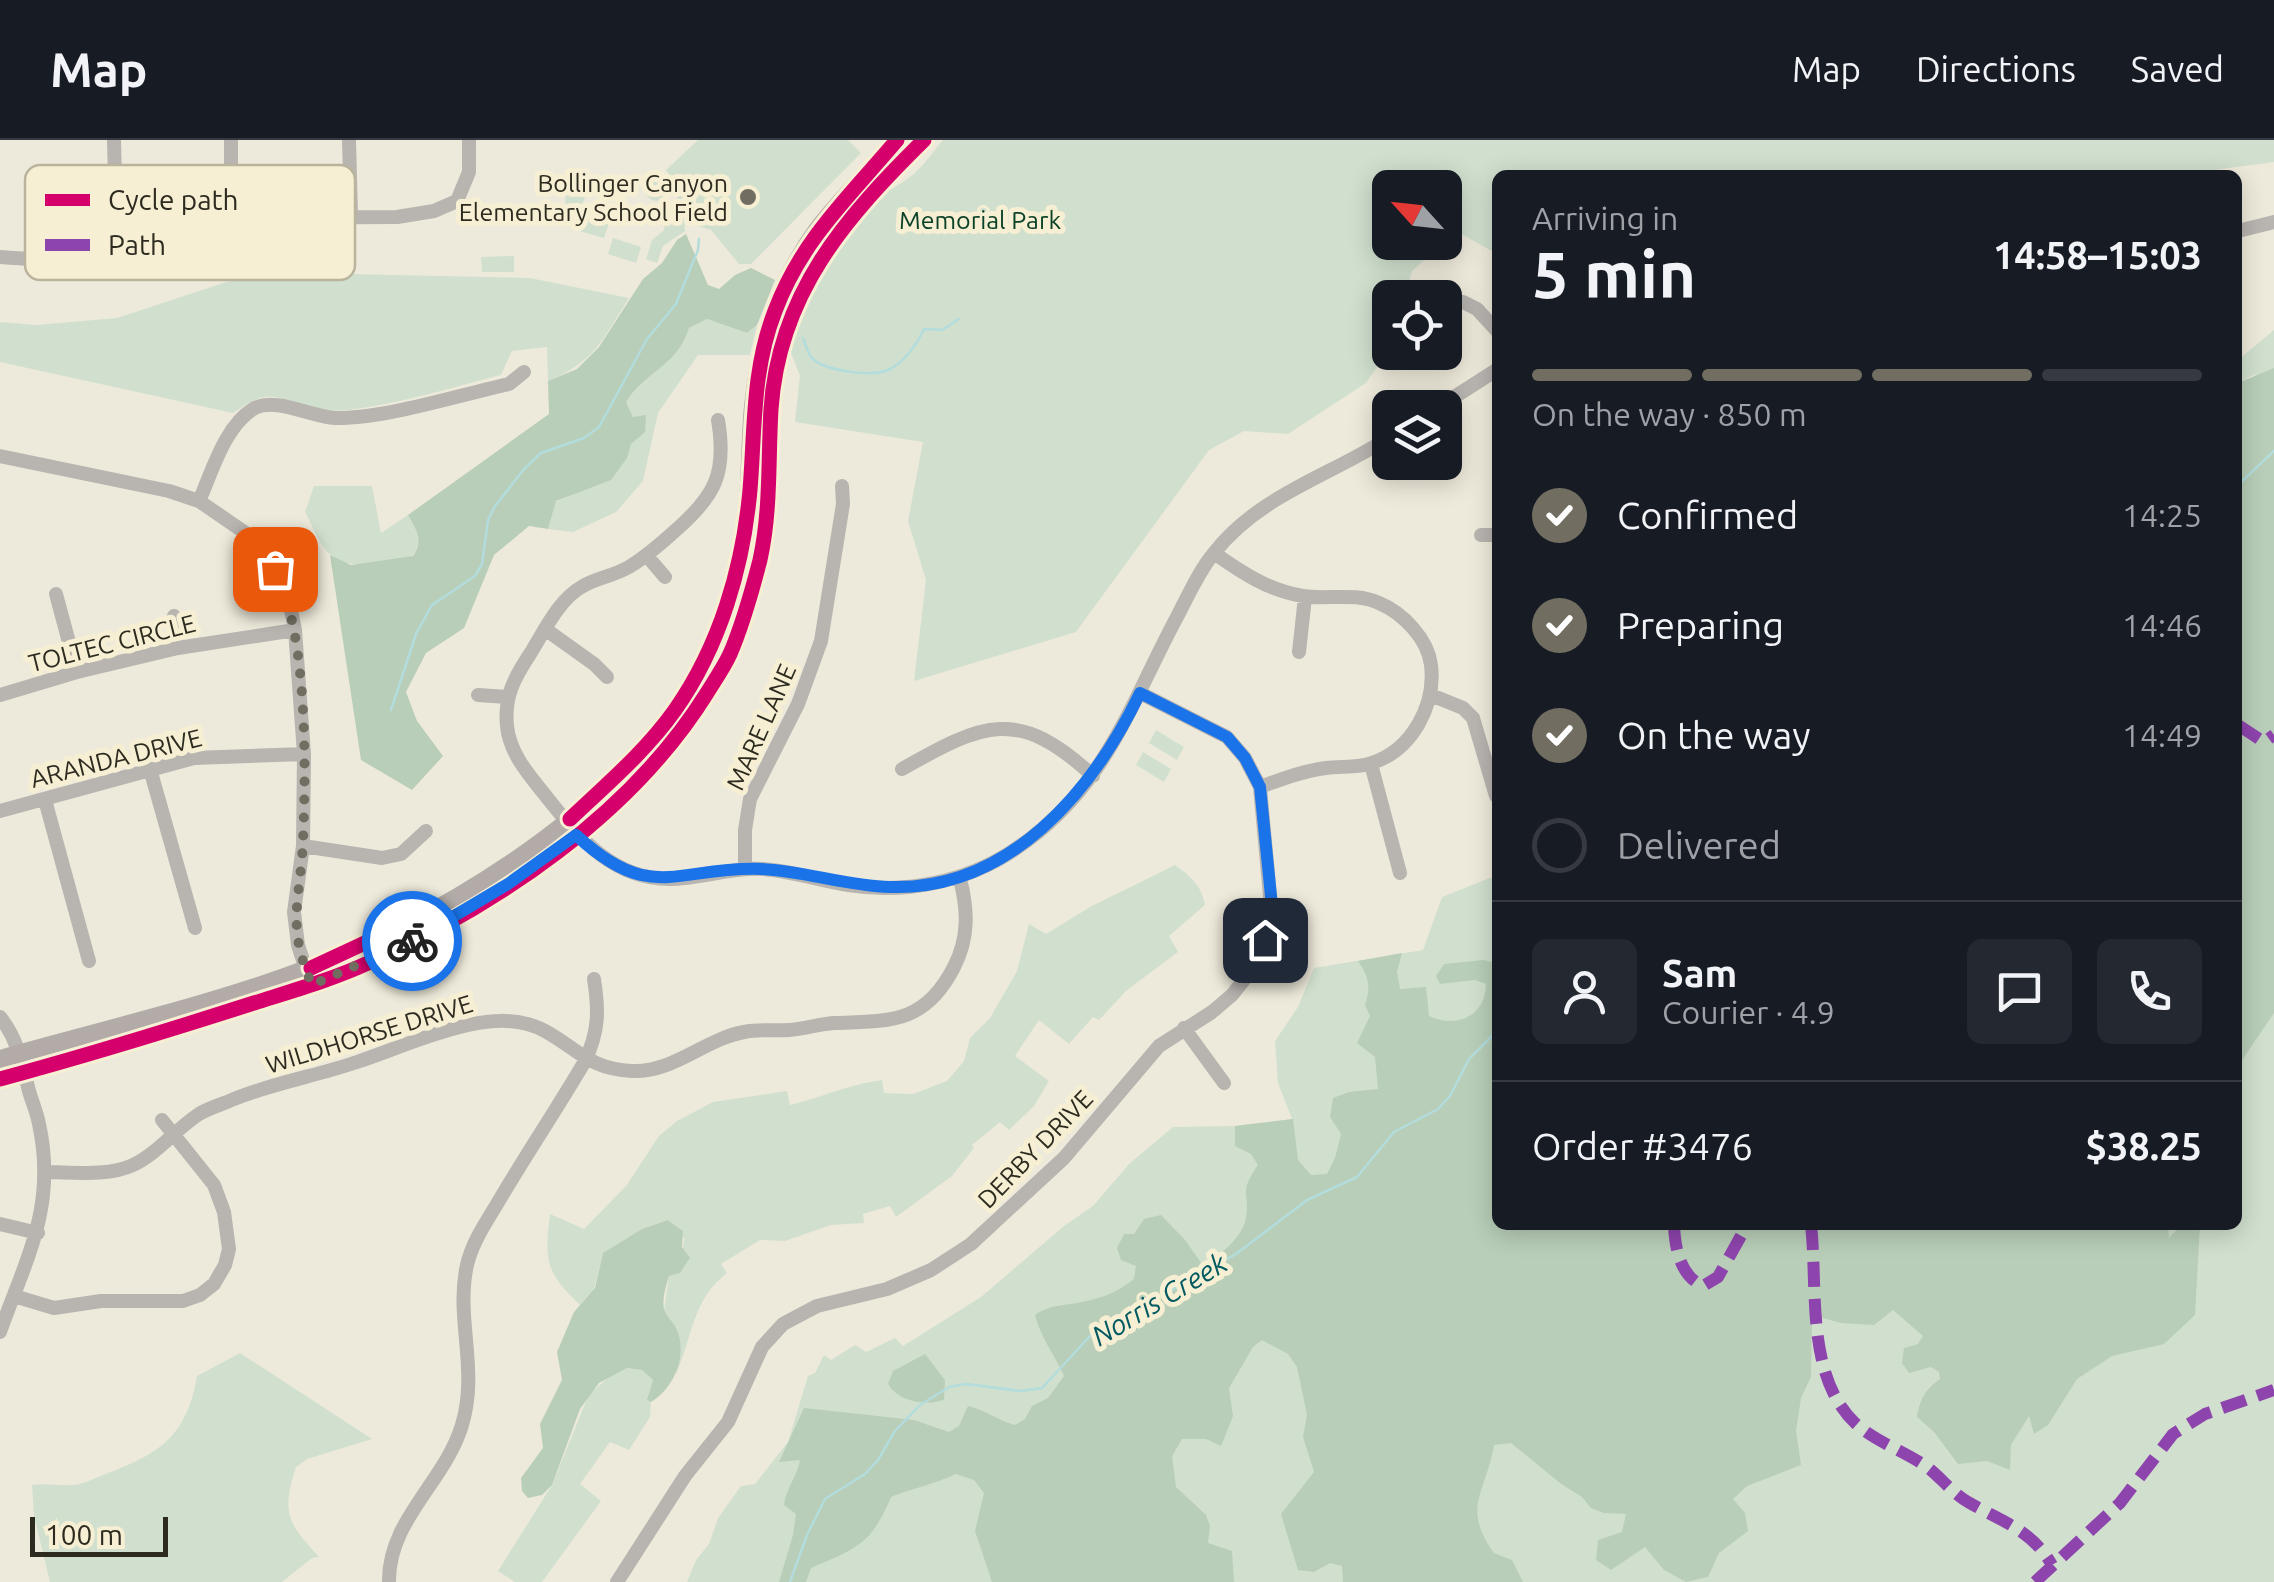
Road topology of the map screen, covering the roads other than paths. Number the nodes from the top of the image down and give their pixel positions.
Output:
1 (114, 140) edge
2 (349, 140) edge
3 (468, 140) edge
4 (924, 140) edge
5 (892, 147) edge
6 (115, 165) edge
7 (349, 165) edge
8 (355, 216) edge
9 (2274, 222) edge
10 (2242, 230) edge
11 (0, 257) edge
12 (25, 259) edge
13 (1463, 302) dead end
14 (1492, 325) edge
15 (524, 372) dead end
16 (1492, 374) edge
17 (1462, 392) edge
18 (718, 420) dead end
19 (1372, 447) edge
20 (0, 456) edge
21 (842, 486) dead end
22 (200, 501) junction
23 (1481, 535) dead end
24 (1492, 535) edge
25 (1214, 553) junction
26 (646, 556) junction
27 (665, 577) dead end
28 (56, 594) dead end
29 (1306, 597) junction
30 (174, 616) dead end
31 (545, 629) junction
32 (295, 630) junction
33 (178, 648) junction
34 (1299, 652) dead end
35 (77, 672) junction
36 (607, 676) dead end
37 (1140, 693) junction
38 (0, 695) edge
39 (478, 695) dead end
40 (1432, 695) junction
41 (507, 697) junction
42 (304, 754) junction
43 (1371, 764) junction
44 (150, 769) junction
45 (902, 769) dead end
46 (1093, 776) junction
47 (1492, 782) edge
48 (1260, 787) junction
49 (45, 800) junction
50 (0, 811) edge
51 (571, 828) junction
52 (426, 832) dead end
53 (302, 846) junction
54 (745, 869) junction
55 (1400, 873) dead end
56 (960, 879) junction
57 (195, 928) dead end
58 (88, 962) dead end
59 (308, 978) junction
60 (594, 980) dead end
61 (0, 1017) edge
62 (1184, 1028) junction
63 (0, 1059) edge
64 (585, 1060) junction
65 (23, 1063) junction
66 (0, 1079) edge
67 (1224, 1083) dead end
68 (162, 1120) dead end
69 (173, 1135) junction
70 (44, 1172) junction
71 (0, 1224) edge
72 (38, 1233) junction
73 (14, 1296) junction
74 (0, 1332) edge
75 (390, 1582) edge
76 (617, 1582) edge

1 - 6 street
2 - 7 street
3 - 8 street
4 - 5 main road
5 - 51 main road
9 - 10 street
11 - 12 street
13 - 14 street
15 - 22 street
16 - 17 street
18 - 26 street
19 - 25 street
20 - 22 street
21 - 54 street, MARE LANE
22 - 32 street
23 - 24 street
25 - 29 street
25 - 37 street
26 - 27 street
26 - 31 street
28 - 35 street
29 - 34 street
29 - 40 street
30 - 33 street
31 - 36 street
31 - 41 street
32 - 33 street, TOLTEC CIRCLE
32 - 42 street
33 - 35 street, TOLTEC CIRCLE
35 - 38 street, TOLTEC CIRCLE
37 - 46 street
37 - 48 street, DERBY DRIVE
39 - 41 street
40 - 43 street
40 - 47 street
41 - 51 street
42 - 44 street, ARANDA DRIVE
42 - 53 street
43 - 48 street
43 - 55 street
44 - 49 street, ARANDA DRIVE
44 - 57 street
45 - 46 street
46 - 56 street
48 - 62 street, DERBY DRIVE
49 - 50 street, ARANDA DRIVE
49 - 58 street
51 - 54 street
51 - 59 main road
52 - 53 street
53 - 59 street
54 - 56 street
56 - 64 street, WILDHORSE DRIVE
59 - 65 main road
60 - 64 street
61 - 65 street
62 - 67 street
62 - 76 street, DERBY DRIVE
63 - 65 main road
64 - 69 street, WILDHORSE DRIVE
64 - 75 street
65 - 66 main road
65 - 70 street
68 - 69 street
69 - 70 street, WILDHORSE DRIVE
69 - 73 street
70 - 72 street
71 - 72 street
72 - 73 street
73 - 74 street

